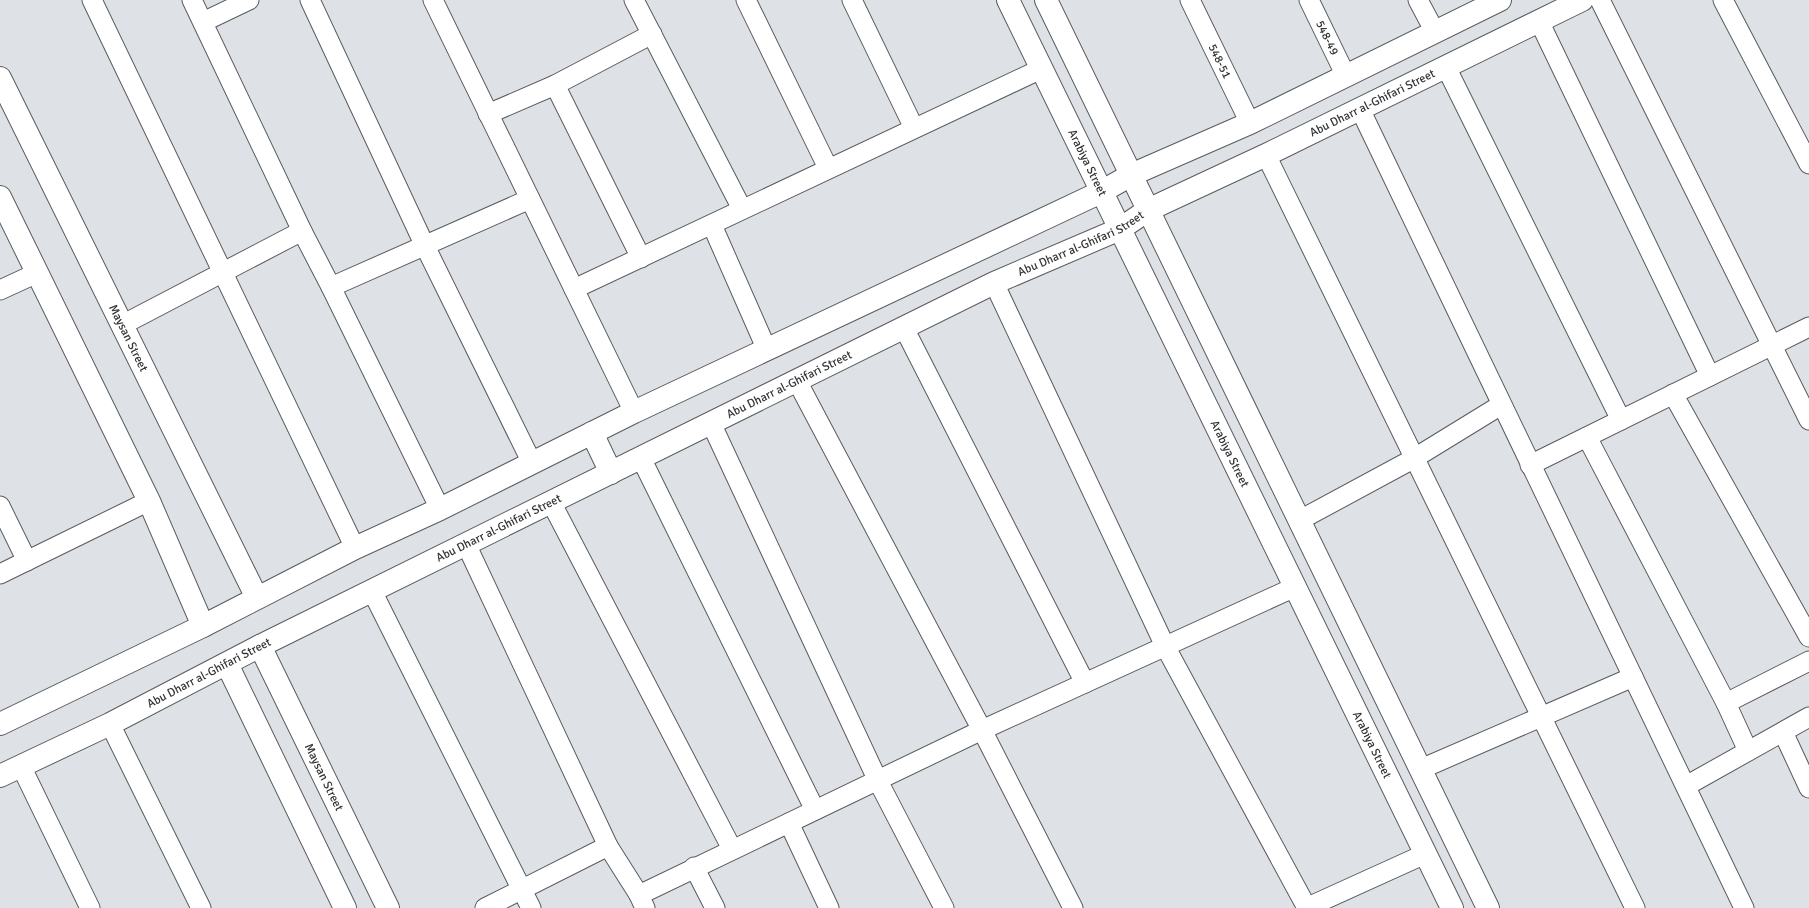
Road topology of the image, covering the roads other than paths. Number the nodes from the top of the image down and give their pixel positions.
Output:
1 (92, 0) edge
2 (192, 0) edge
3 (249, 0) edge
4 (310, 0) edge
5 (433, 0) edge
6 (634, 0) edge
7 (746, 0) edge
8 (852, 0) edge
9 (1008, 0) edge
10 (1046, 0) edge
11 (1190, 0) edge
12 (1309, 0) edge
13 (1418, 0) edge
14 (1500, 0) edge
15 (1582, 0) edge
16 (1600, 0) edge
17 (1723, 0) edge
18 (1539, 21) junction
19 (203, 22) junction
20 (1434, 32) junction
21 (652, 34) junction
22 (1446, 67) junction
23 (1041, 69) junction
24 (1346, 76) junction
25 (0, 78) edge
26 (554, 85) junction
27 (1360, 109) junction
28 (488, 114) junction
29 (1250, 123) junction
30 (914, 128) junction
31 (1266, 155) junction
32 (1809, 164) edge
33 (828, 168) junction
34 (1132, 175) junction
35 (1101, 192) junction
36 (0, 197) edge
37 (530, 199) junction
38 (742, 209) junction
39 (1148, 210) junction
40 (712, 225) junction
41 (1120, 229) junction
42 (302, 231) junction
43 (424, 244) junction
44 (641, 258) junction
45 (222, 271) junction
46 (37, 273) junction
47 (994, 283) junction
48 (331, 287) junction
49 (0, 290) edge
50 (574, 290) junction
51 (122, 325) junction
52 (1809, 327) edge
53 (904, 328) junction
54 (1772, 345) junction
55 (767, 350) junction
56 (1710, 376) junction
57 (796, 381) junction
58 (1673, 394) junction
59 (1501, 405) junction
60 (634, 412) junction
61 (1621, 420) junction
62 (1809, 420) edge
63 (711, 423) junction
64 (592, 433) junction
65 (1587, 436) junction
66 (641, 458) junction
67 (1413, 459) junction
68 (532, 463) junction
69 (1530, 464) junction
70 (611, 473) junction
71 (149, 501) junction
72 (552, 502) junction
73 (0, 506) edge
74 (440, 509) junction
75 (1300, 520) junction
76 (466, 544) junction
77 (355, 548) junction
78 (27, 561) junction
79 (0, 574) edge
80 (1295, 587) junction
81 (372, 591) junction
82 (257, 598) junction
83 (203, 626) junction
84 (1809, 637) edge
85 (260, 646) junction
86 (1165, 646) junction
87 (1809, 661) edge
88 (227, 664) junction
89 (1633, 677) junction
90 (1085, 683) junction
91 (1726, 703) junction
92 (1540, 716) junction
93 (1809, 717) edge
94 (0, 724) edge
95 (110, 724) junction
96 (982, 730) junction
97 (1783, 732) junction
98 (1748, 751) junction
99 (21, 766) junction
100 (1421, 769) junction
101 (0, 776) edge
102 (878, 781) junction
103 (1686, 786) junction
104 (1809, 788) edge
105 (815, 810) junction
106 (789, 823) junction
107 (608, 846) junction
108 (732, 849) junction
109 (1425, 854) junction
110 (694, 867) junction
111 (522, 890) junction
112 (642, 902) edge
113 (90, 908) edge
114 (201, 908) edge
115 (345, 908) edge
116 (388, 908) edge
117 (485, 908) edge
118 (531, 908) edge
119 (715, 908) edge
120 (829, 908) edge
121 (944, 908) edge
122 (1073, 908) edge
123 (1306, 908) edge
124 (1452, 908) edge
125 (1488, 908) edge
126 (1635, 908) edge
127 (1744, 908) edge

1 - 45 street
2 - 19 street
3 - 19 street
4 - 43 street
5 - 28 street
6 - 21 street
7 - 33 street
8 - 30 street
9 - 23 main road, Arabiya Street
10 - 34 main road
11 - 29 street, 548-51
12 - 24 street, 548-49
13 - 20 street
14 - 20 main road
15 - 18 main road, Abu Dharr al-Ghifari Street
16 - 54 street
17 - 32 street
18 - 22 main road, Abu Dharr al-Ghifari Street
18 - 56 street
19 - 42 street
20 - 24 main road
21 - 26 street
21 - 38 street
22 - 27 main road, Abu Dharr al-Ghifari Street
22 - 61 street
23 - 30 street
23 - 35 main road, Arabiya Street
24 - 29 main road
25 - 51 main road, Maysan Street
26 - 28 street
26 - 44 street
27 - 31 main road, Abu Dharr al-Ghifari Street
27 - 59 street
28 - 37 street
29 - 34 main road
30 - 33 street
31 - 39 main road, Abu Dharr al-Ghifari Street
31 - 67 street
33 - 38 street
34 - 35 main road
34 - 39 main road
35 - 41 main road, Arabiya Street
35 - 55 main road
36 - 46 main road
37 - 43 street
37 - 50 street
38 - 40 street
39 - 41 main road, Abu Dharr al-Ghifari Street
39 - 75 main road
40 - 44 street
40 - 55 street
41 - 47 main road, Abu Dharr al-Ghifari Street
41 - 80 main road, Arabiya Street
42 - 45 street
42 - 48 street
43 - 48 street
43 - 68 street
44 - 50 street
45 - 51 street
45 - 77 street
46 - 49 street
46 - 71 main road
47 - 53 main road, Abu Dharr al-Ghifari Street
47 - 86 street
48 - 74 street
50 - 60 street
51 - 82 main road, Maysan Street
52 - 54 street
53 - 57 main road, Abu Dharr al-Ghifari Street
53 - 90 street
54 - 56 street
54 - 62 street
55 - 60 main road
56 - 58 street
57 - 63 main road, Abu Dharr al-Ghifari Street
57 - 96 street
58 - 61 street
58 - 84 street
59 - 67 street
59 - 69 street
60 - 64 main road
61 - 65 street
63 - 66 main road, Abu Dharr al-Ghifari Street
63 - 102 street
64 - 68 main road
64 - 70 main road
65 - 69 street
65 - 91 street
66 - 70 main road, Abu Dharr al-Ghifari Street
66 - 105 street
67 - 75 street
67 - 92 street
68 - 74 main road
69 - 89 street
70 - 72 main road, Abu Dharr al-Ghifari Street
71 - 78 street
71 - 83 main road
72 - 76 main road, Abu Dharr al-Ghifari Street
72 - 108 street
73 - 78 street
74 - 77 main road
75 - 100 main road
76 - 81 main road, Abu Dharr al-Ghifari Street
76 - 107 street
77 - 82 main road
78 - 79 street
80 - 86 street
80 - 109 main road, Arabiya Street
81 - 85 main road, Abu Dharr al-Ghifari Street
81 - 111 street
82 - 83 main road
83 - 94 main road
85 - 88 main road, Abu Dharr al-Ghifari Street
85 - 116 main road, Maysan Street
86 - 90 street
86 - 123 street
87 - 91 street
88 - 95 main road, Abu Dharr al-Ghifari Street
88 - 115 main road
89 - 92 street
89 - 103 street
90 - 96 street
91 - 98 street
92 - 100 street
92 - 126 street
93 - 97 street
95 - 99 main road, Abu Dharr al-Ghifari Street
95 - 114 street
96 - 102 street
96 - 122 street
97 - 98 street
97 - 104 street
98 - 103 street
99 - 101 main road, Abu Dharr al-Ghifari Street
99 - 113 street
100 - 125 main road
102 - 105 street
102 - 121 street
103 - 127 street
105 - 106 street
106 - 108 street
106 - 120 street
107 - 111 street
107 - 112 street
108 - 110 street
109 - 123 street
109 - 124 main road, Arabiya Street
110 - 112 street
110 - 119 street
111 - 117 street
111 - 118 street

